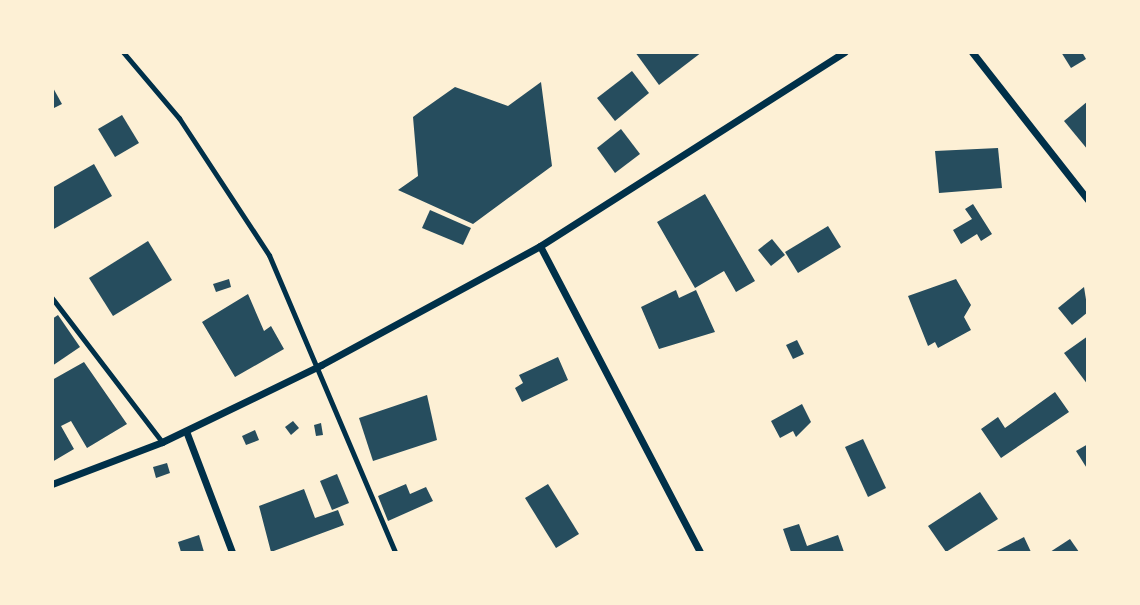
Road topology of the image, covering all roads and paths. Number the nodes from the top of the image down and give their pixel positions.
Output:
1 (123, 52) edge
2 (844, 52) edge
3 (972, 52) edge
4 (1087, 201) edge
5 (540, 246) junction
6 (52, 298) edge
7 (321, 365) junction
8 (186, 431) junction
9 (162, 442) junction
10 (53, 483) edge
11 (232, 552) edge
12 (395, 552) edge
13 (700, 552) edge

1 - 7 lane
2 - 5 street
3 - 4 street
5 - 7 street
5 - 13 street
6 - 9 lane
7 - 8 street
7 - 12 lane
8 - 9 street
8 - 11 street
9 - 10 street

